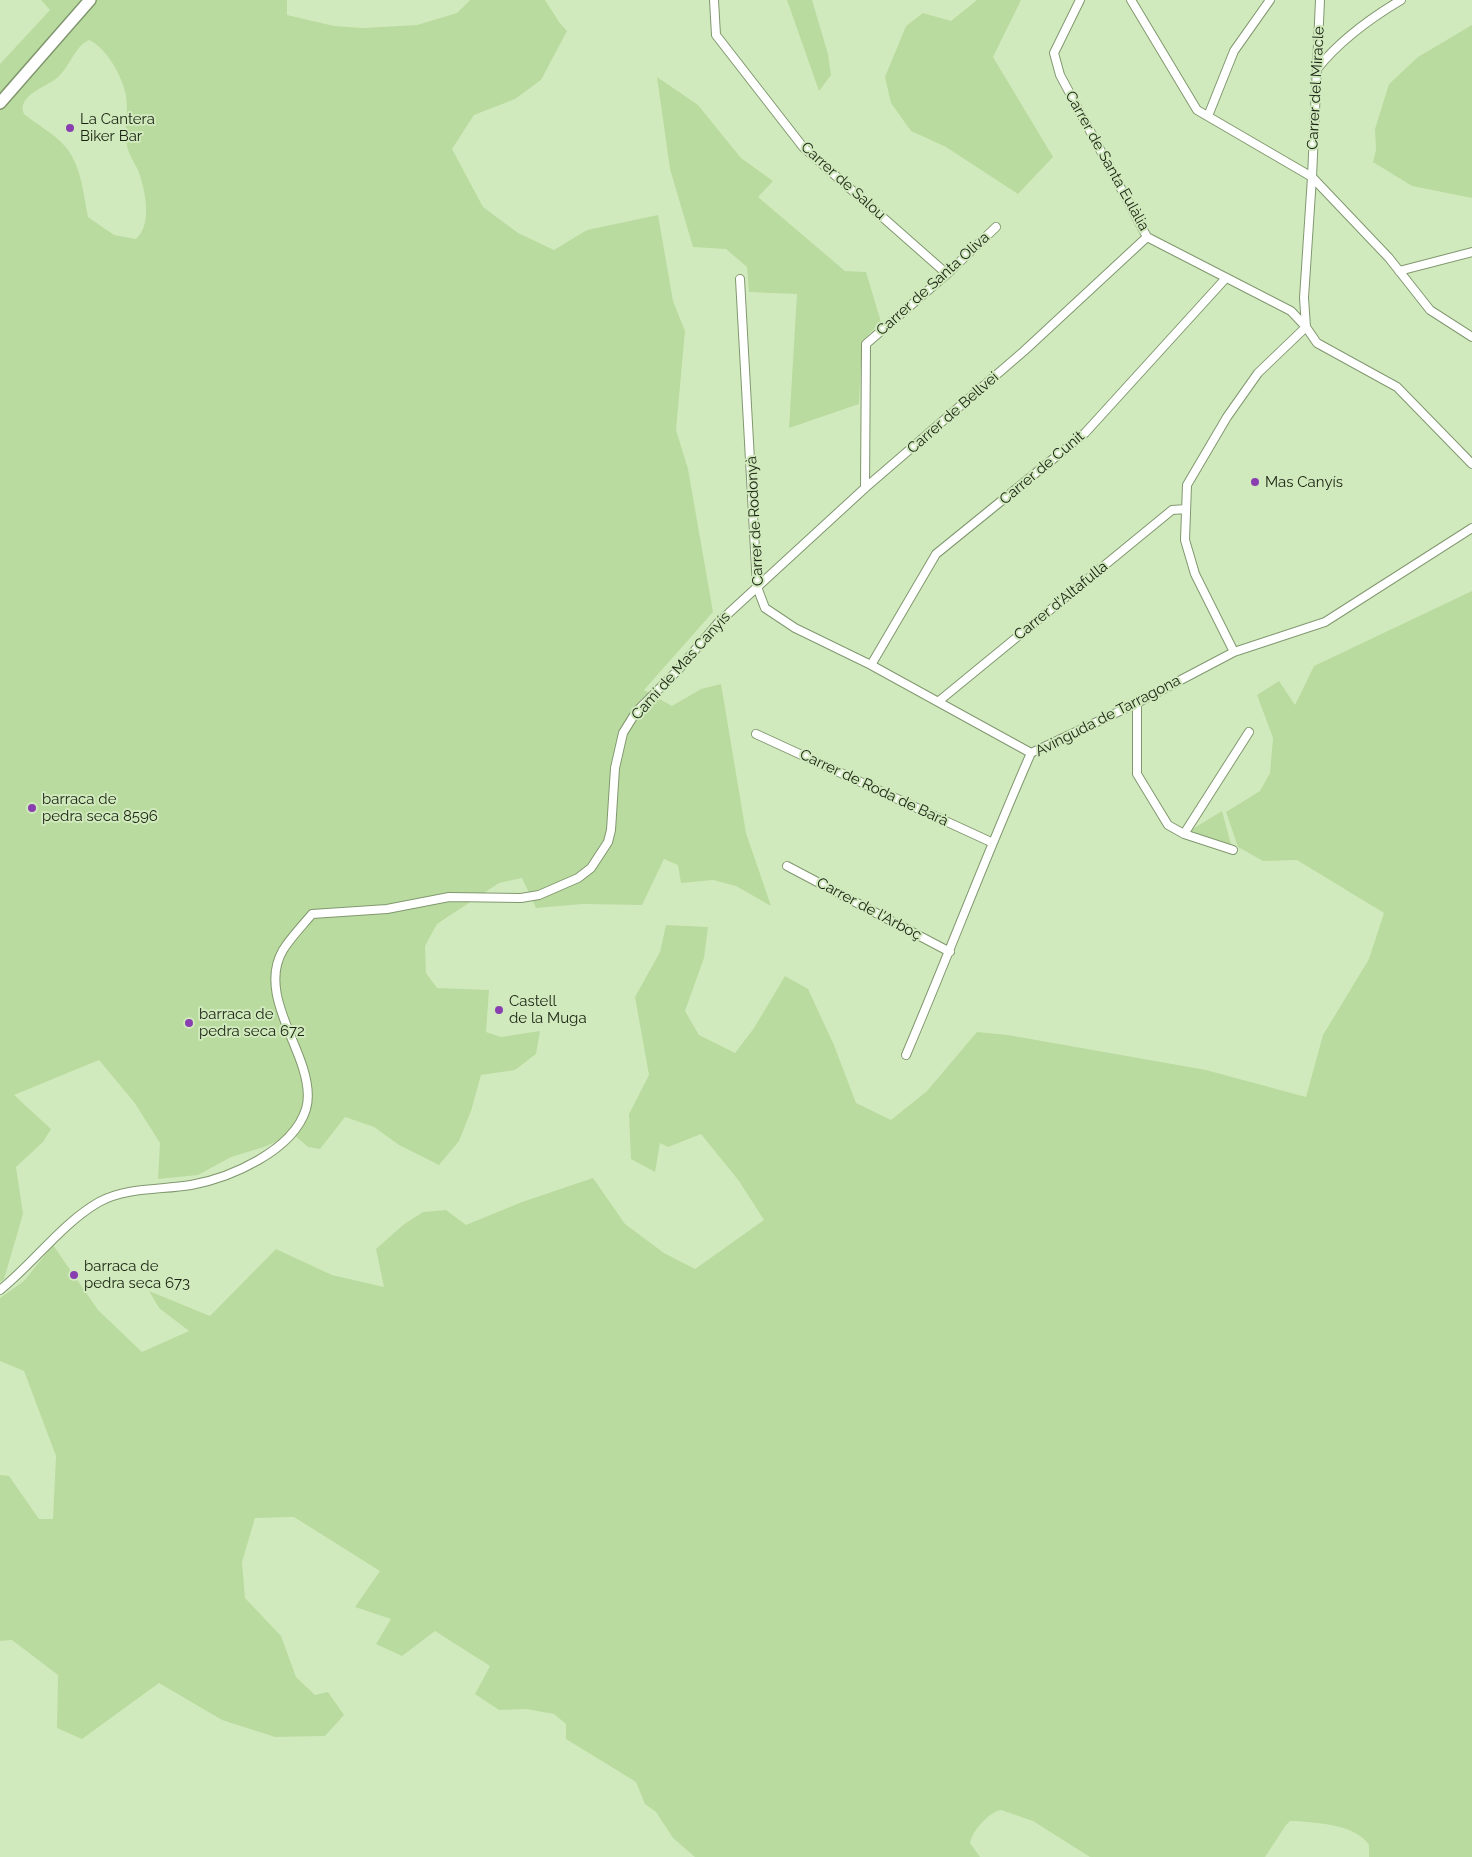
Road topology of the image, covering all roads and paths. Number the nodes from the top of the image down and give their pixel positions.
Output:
1 (90, 0) edge
2 (714, 0) edge
3 (1080, 0) edge
4 (1131, 0) edge
5 (1270, 0) edge
6 (1320, 0) edge
7 (1401, 0) edge
8 (1317, 69) junction
9 (0, 103) edge
10 (1208, 116) junction
11 (1312, 177) junction
12 (996, 227) dead end
13 (1148, 237) junction
14 (1472, 252) edge
15 (1399, 271) junction
16 (947, 274) junction
17 (1226, 278) junction
18 (740, 279) dead end
19 (1306, 327) junction
20 (1472, 337) edge
21 (1472, 464) edge
22 (865, 488) junction
23 (1186, 509) junction
24 (1472, 528) edge
25 (757, 587) junction
26 (1234, 652) junction
27 (871, 665) junction
28 (939, 701) junction
29 (1137, 703) junction
30 (1249, 732) dead end
31 (756, 734) dead end
32 (1031, 753) junction
33 (1184, 834) junction
34 (992, 842) junction
35 (1233, 850) dead end
36 (788, 866) dead end
37 (950, 952) junction
38 (906, 1055) dead end
39 (0, 1290) edge

1 - 9 main road
2 - 16 street, Carrer de Salou
3 - 13 street, Carrer de Santa Eulàlia
4 - 10 street
5 - 10 street
6 - 8 street, Carrer del Miracle
7 - 8 street
8 - 11 street, Carrer del Miracle
10 - 11 street
11 - 15 street
11 - 19 street, Carrer del Miracle
12 - 16 street, Carrer de Santa Oliva
13 - 17 street, Carrer de Santa Eulàlia
13 - 22 street, Carrer de Bellvei
14 - 15 street
15 - 20 street
16 - 22 street, Carrer de Santa Oliva
17 - 19 street, Carrer de Santa Eulàlia
17 - 27 street, Carrer de Cunit
18 - 25 street, Carrer de Rodonyà
19 - 21 street, Carrer de Santa Eulàlia
19 - 23 street
22 - 25 street, Carrer de Bellvei
23 - 26 street
23 - 28 street, Carrer d'Altafulla
24 - 26 street, Avinguda de Tarragona
25 - 27 street, Carrer de Rodonyà
25 - 39 street, Camí de Mas Canyís
26 - 29 street, Avinguda de Tarragona
27 - 28 street, Carrer de Rodonyà
28 - 32 street, Carrer de Rodonyà
29 - 32 street, Avinguda de Tarragona
29 - 33 street
30 - 33 street
31 - 34 street, Carrer de Roda de Barà
32 - 34 street, Avinguda de Tarragona
33 - 35 street
34 - 37 street, Avinguda de Tarragona
36 - 37 street, Carrer de l'Arboç
37 - 38 street, Avinguda de Tarragona

